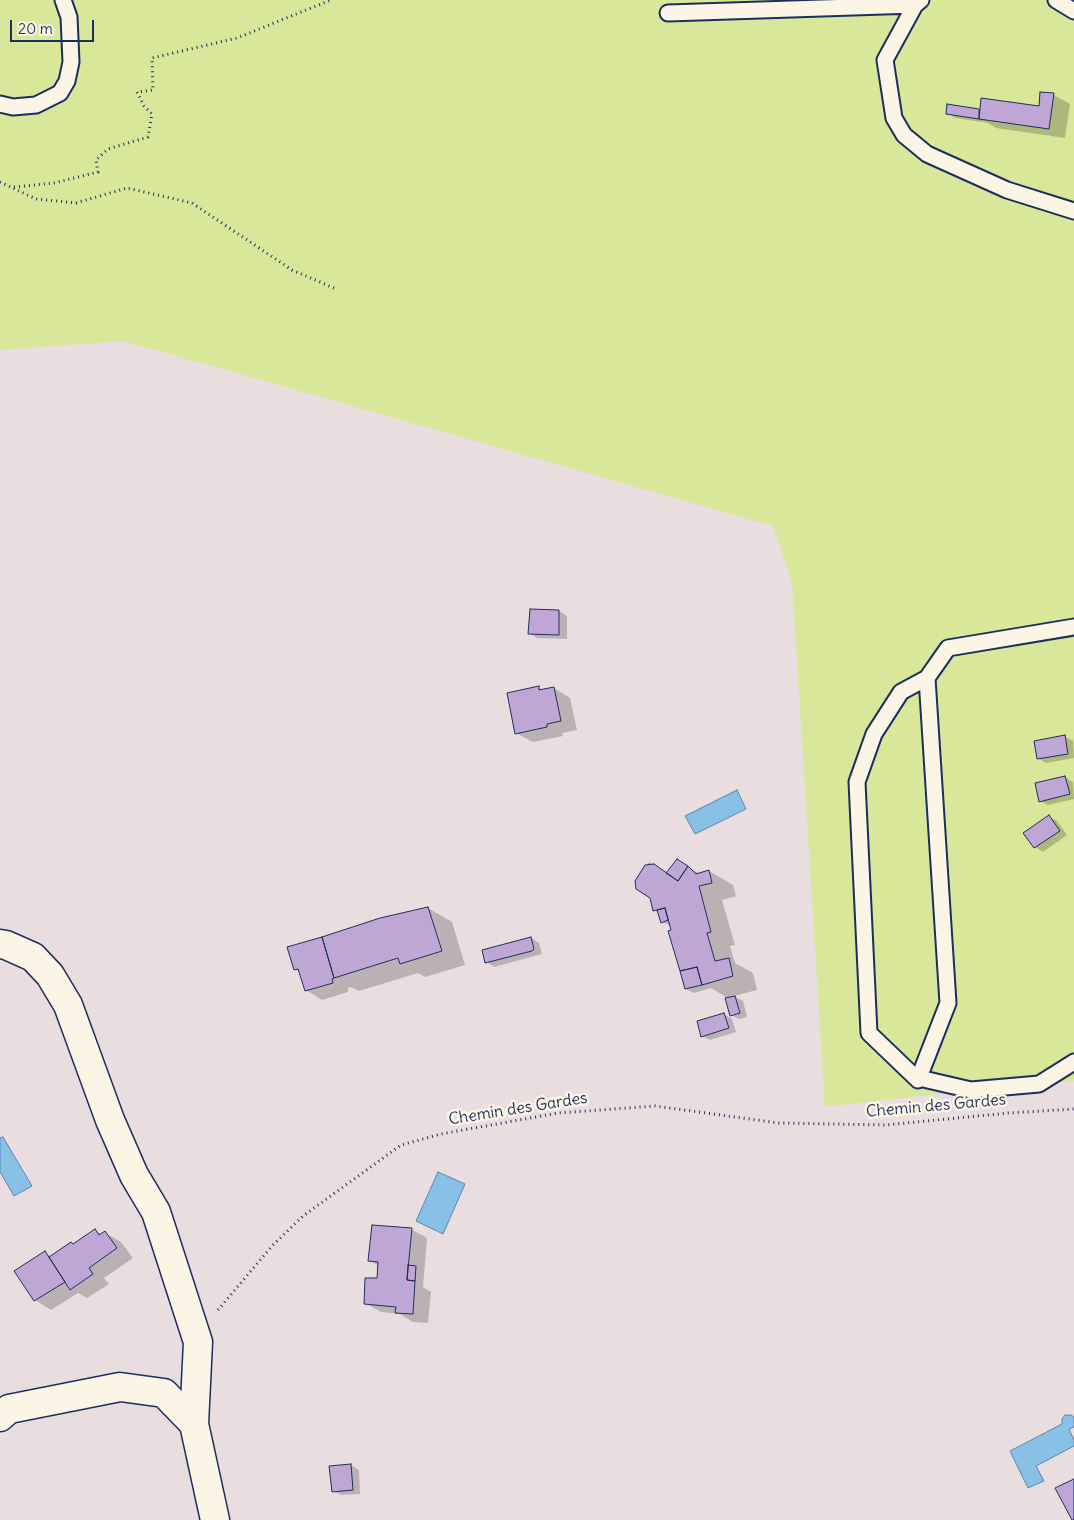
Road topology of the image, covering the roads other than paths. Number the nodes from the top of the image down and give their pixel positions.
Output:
1 (63, 0) edge
2 (1056, 0) edge
3 (918, 3) edge
4 (1074, 11) edge
5 (668, 14) dead end
6 (0, 104) edge
7 (1074, 211) edge
8 (1074, 627) edge
9 (927, 678) junction
10 (0, 944) edge
11 (1074, 1062) edge
12 (918, 1078) junction
13 (0, 1417) edge
14 (194, 1424) junction
15 (215, 1520) edge

1 - 6 lane
2 - 4 lane
3 - 5 lane
3 - 7 lane
8 - 9 lane
9 - 12 lane
9 - 12 lane
10 - 14 street
11 - 12 lane
13 - 14 street
14 - 15 street

